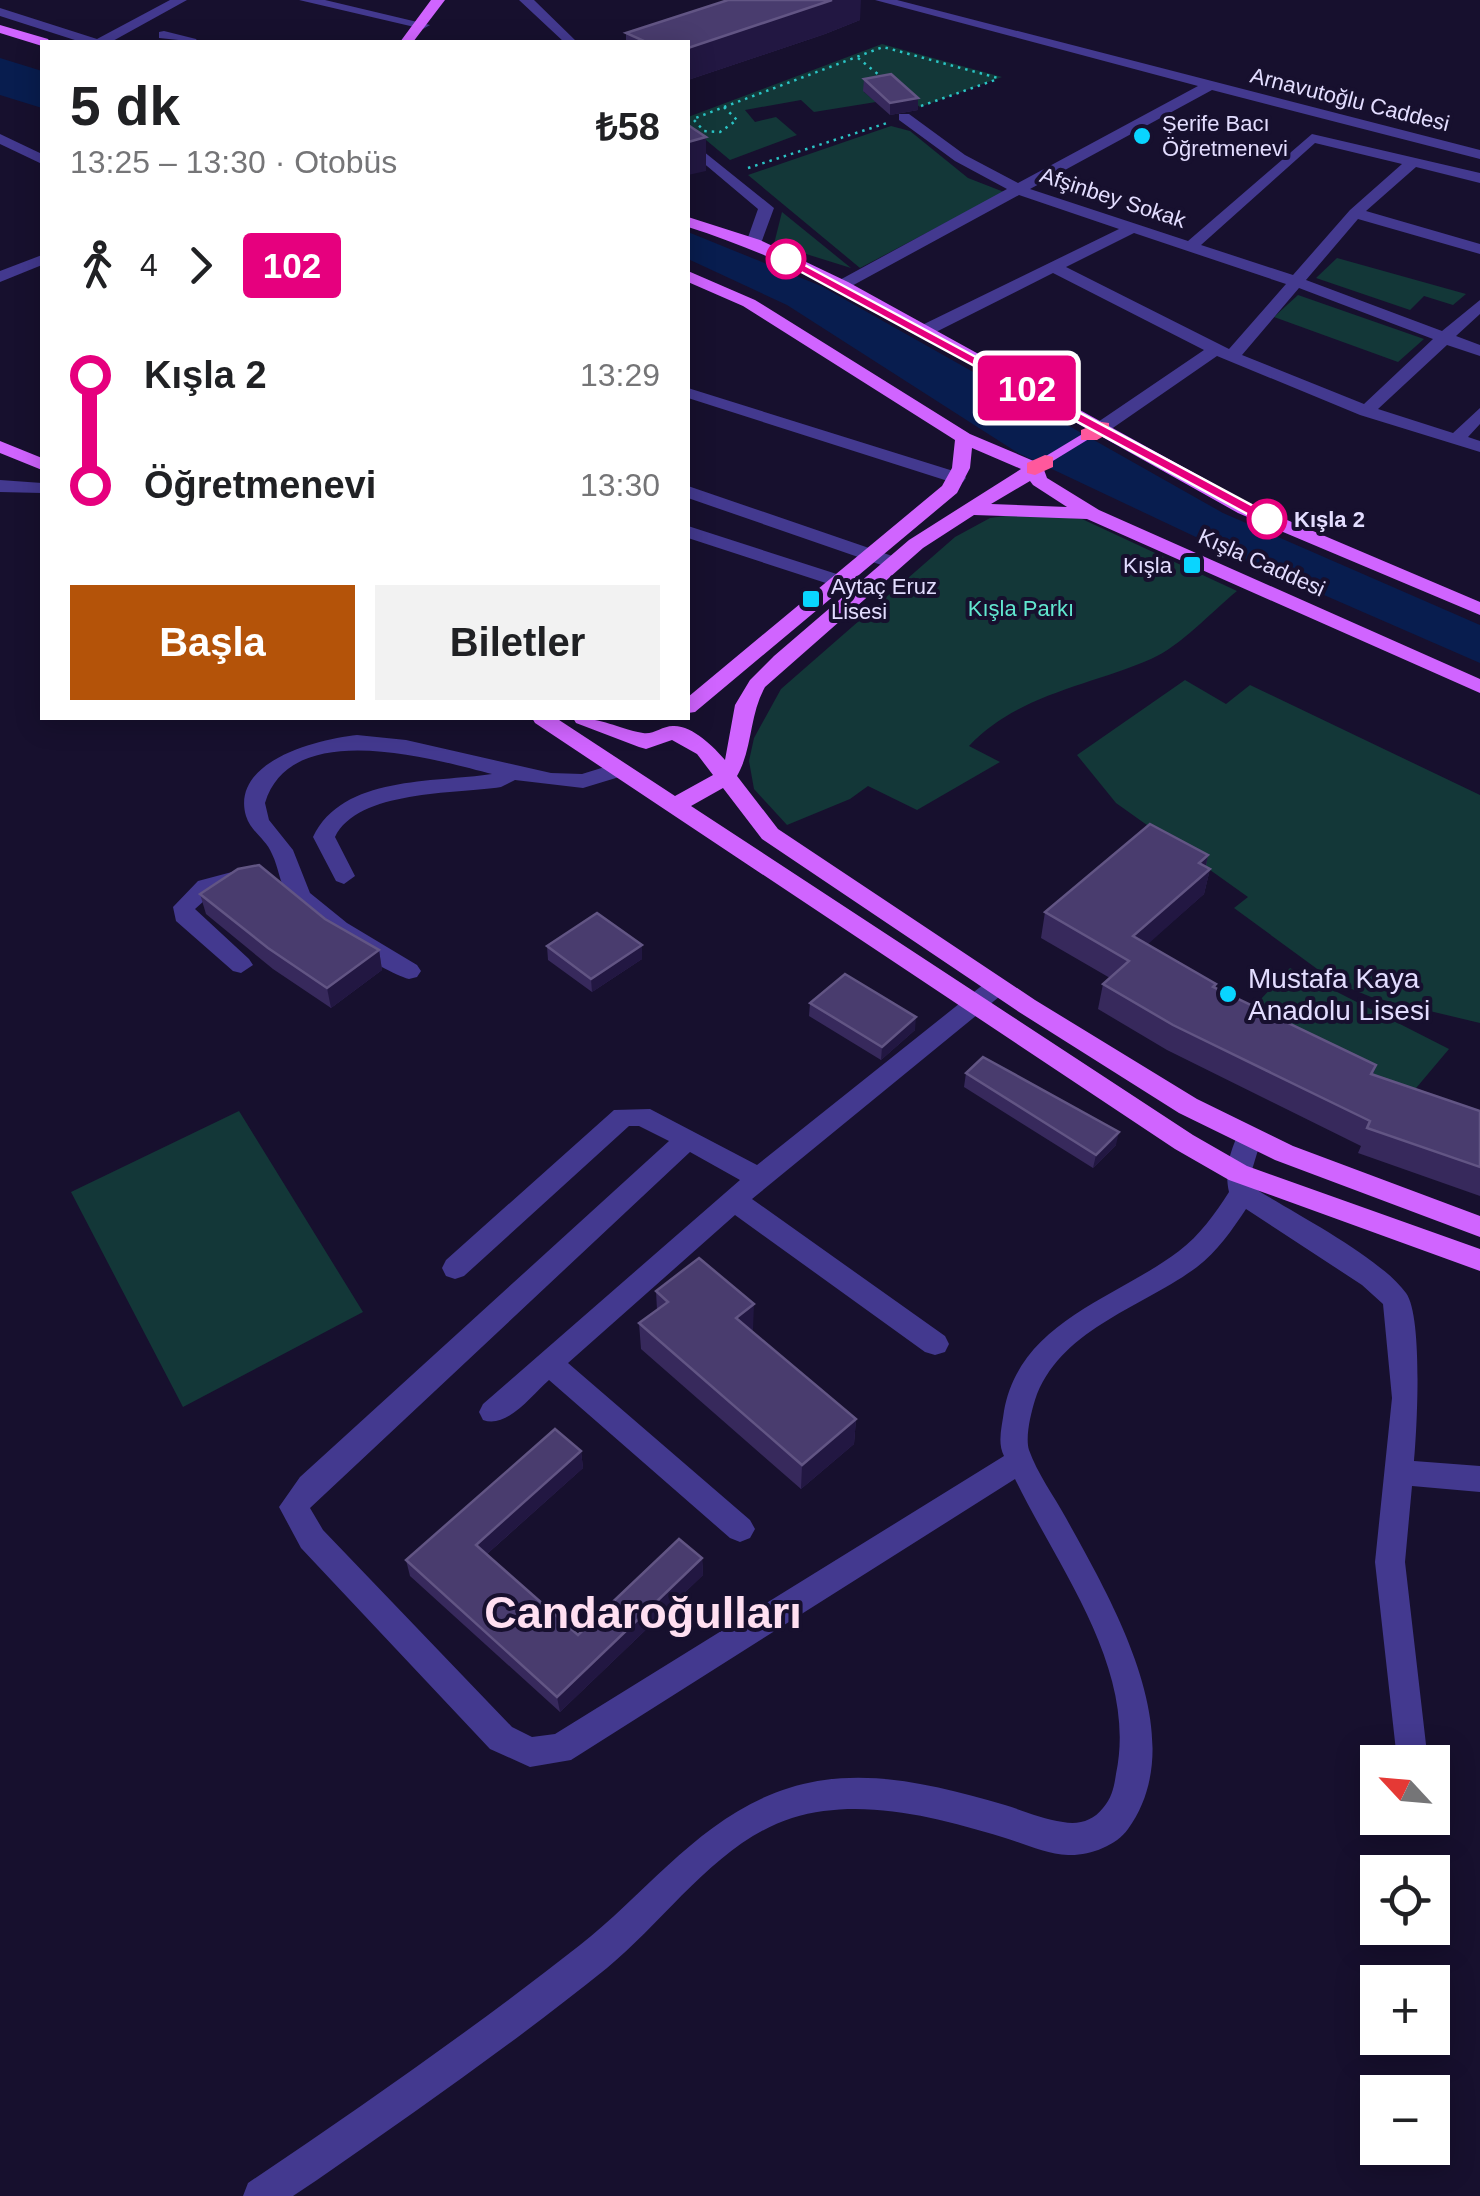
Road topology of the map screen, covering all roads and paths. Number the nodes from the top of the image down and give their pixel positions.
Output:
1 (30, 0) edge
2 (180, 0) edge
3 (306, 0) edge
4 (438, 0) edge
5 (454, 0) edge
6 (526, 0) edge
7 (882, 0) edge
8 (2, 14) edge
9 (422, 25) junction
10 (0, 30) edge
11 (164, 35) dead end
12 (86, 40) edge
13 (106, 40) edge
14 (183, 40) edge
15 (408, 40) edge
16 (425, 40) edge
17 (569, 40) edge
18 (40, 41) edge
19 (0, 42) edge
20 (40, 55) edge
21 (858, 57) junction
22 (892, 86) edge
23 (1208, 86) junction
24 (724, 107) junction
25 (904, 117) junction
26 (0, 138) edge
27 (690, 145) edge
28 (1480, 155) edge
29 (40, 159) edge
30 (1415, 160) junction
31 (726, 175) junction
32 (1480, 178) edge
33 (1021, 191) junction
34 (1355, 213) junction
35 (690, 223) edge
36 (1133, 228) junction
37 (754, 243) junction
38 (1191, 246) junction
39 (1480, 249) edge
40 (40, 261) edge
41 (1055, 268) junction
42 (0, 277) edge
43 (690, 277) edge
44 (1294, 281) junction
45 (842, 285) junction
46 (1480, 304) edge
47 (924, 332) junction
48 (1445, 339) junction
49 (1480, 351) edge
50 (1223, 353) junction
51 (690, 394) edge
52 (1366, 411) junction
53 (1480, 412) edge
54 (1095, 432) junction
55 (964, 438) junction
56 (1456, 440) junction
57 (0, 446) edge
58 (1480, 447) edge
59 (40, 465) edge
60 (1040, 465) junction
61 (957, 478) junction
62 (0, 486) edge
63 (40, 488) edge
64 (690, 493) edge
65 (965, 509) junction
66 (1092, 514) junction
67 (691, 537) edge
68 (870, 554) junction
69 (894, 562) junction
70 (839, 581) junction
71 (1480, 609) edge
72 (1480, 687) edge
73 (690, 706) edge
74 (545, 720) edge
75 (589, 720) edge
76 (659, 720) edge
77 (646, 742) junction
78 (621, 769) junction
79 (512, 772) junction
80 (726, 778) junction
81 (674, 806) junction
82 (286, 868) junction
83 (344, 876) dead end
84 (241, 965) dead end
85 (409, 970) dead end
86 (997, 986) junction
87 (973, 1004) junction
88 (1250, 1138) junction
89 (688, 1139) junction
90 (759, 1178) junction
91 (1240, 1183) junction
92 (734, 1200) junction
93 (1480, 1227) edge
94 (1480, 1260) edge
95 (455, 1268) dead end
96 (936, 1344) dead end
97 (549, 1363) junction
98 (493, 1412) dead end
99 (1020, 1461) junction
100 (1401, 1473) junction
101 (1480, 1479) edge
102 (740, 1529) dead end
103 (1411, 1745) edge
104 (261, 2196) edge

1 - 8 street
2 - 13 street
3 - 9 street
4 - 9 main road
5 - 16 main road
6 - 17 street
7 - 23 street, Arnavutoğlu Caddesi
8 - 12 street
9 - 15 main road
10 - 18 main road
11 - 14 street
19 - 20 main road
21 - 22 path
21 - 24 path
21 - 25 path
23 - 28 street, Arnavutoğlu Caddesi
23 - 33 street
24 - 24 path
25 - 31 path
25 - 33 street, Afşinbey Sokak
26 - 29 street
27 - 31 street
30 - 32 street
30 - 34 street
30 - 38 street
31 - 37 street
33 - 36 street, Afşinbey Sokak
33 - 45 street
34 - 39 street
34 - 44 street
35 - 37 main road
36 - 38 street, Afşinbey Sokak
36 - 41 street
37 - 45 main road
38 - 44 street, Afşinbey Sokak
40 - 42 street
41 - 47 street
41 - 50 street
43 - 55 main road, Kışla Caddesi
44 - 48 street, Afşinbey Sokak
44 - 50 street
45 - 47 main road
46 - 48 street
47 - 54 main road
48 - 49 street, Afşinbey Sokak
48 - 52 street
50 - 52 street
50 - 54 street
51 - 61 street
52 - 56 street
53 - 56 street
54 - 60 main road
54 - 71 main road
55 - 60 main road, Kışla Caddesi
55 - 61 main road
56 - 58 street
57 - 59 main road
60 - 65 main road
60 - 66 main road, Kışla Caddesi
61 - 68 main road
62 - 63 street
64 - 68 street
65 - 66 main road
65 - 69 main road
66 - 72 main road, Kışla Caddesi
67 - 70 street
68 - 69 street
68 - 70 main road
69 - 80 main road
70 - 73 main road
74 - 78 main road
75 - 77 main road
76 - 77 main road
77 - 78 main road
77 - 80 main road
78 - 79 street
78 - 81 main road
79 - 82 street
79 - 83 street
80 - 81 main road
80 - 86 main road
81 - 87 main road
82 - 84 street
82 - 85 street
86 - 87 street
86 - 88 main road
87 - 90 street
87 - 91 main road
88 - 91 street
88 - 93 main road
89 - 90 street
89 - 95 street
89 - 99 street
90 - 92 street
91 - 94 main road
91 - 99 street
91 - 100 street
92 - 96 street
92 - 97 street
97 - 98 street
97 - 102 street
99 - 104 street
100 - 101 street
100 - 103 street

